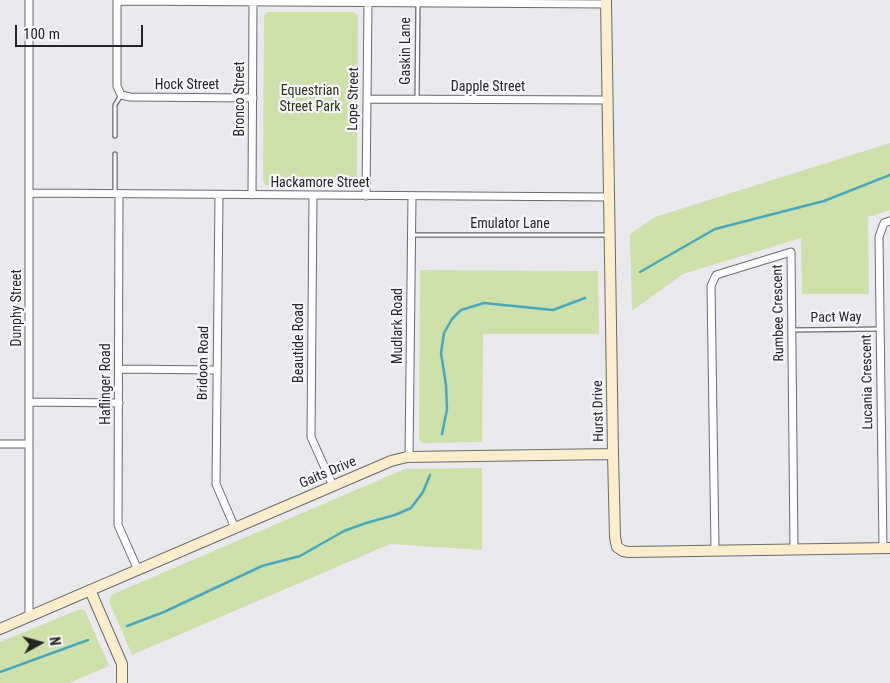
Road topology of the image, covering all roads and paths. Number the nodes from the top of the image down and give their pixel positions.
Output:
1 (29, 0) edge
2 (117, 1) edge
3 (214, 1) edge
4 (301, 1) edge
5 (315, 1) edge
6 (511, 1) edge
7 (418, 2) junction
8 (606, 2) edge
9 (253, 3) junction
10 (368, 3) junction
11 (121, 95) junction
12 (252, 98) junction
13 (367, 99) junction
14 (417, 99) junction
15 (608, 100) junction
16 (115, 136) dead end
17 (115, 154) dead end
18 (30, 193) junction
19 (117, 194) junction
20 (219, 195) junction
21 (252, 195) junction
22 (313, 196) junction
23 (366, 196) junction
24 (412, 196) junction
25 (609, 196) junction
26 (890, 221) edge
27 (411, 235) junction
28 (609, 235) junction
29 (880, 329) junction
30 (792, 330) junction
31 (119, 369) junction
32 (216, 370) junction
33 (30, 402) junction
34 (119, 403) junction
35 (0, 444) edge
36 (29, 444) junction
37 (613, 454) junction
38 (409, 457) junction
39 (333, 486) junction
40 (235, 528) junction
41 (887, 548) edge
42 (794, 549) junction
43 (715, 550) junction
44 (138, 570) junction
45 (90, 590) junction
46 (29, 616) junction
47 (0, 629) edge
48 (122, 683) edge

1 - 18 street, Dunphy Street
2 - 3 street
2 - 11 street
3 - 9 street
4 - 5 street
4 - 9 street
5 - 10 street
6 - 7 street
6 - 8 street
7 - 10 street
7 - 14 lane, Gaskin Lane
8 - 15 street, Hurst Drive
9 - 12 street, Bronco Street
10 - 13 street, Lope Street
11 - 12 street, Hock Street
11 - 16 lane
12 - 21 street, Bronco Street
13 - 14 street, Dapple Street
13 - 23 street, Lope Street
14 - 15 street, Dapple Street
15 - 25 street, Hurst Drive
17 - 19 lane, Haflinger Road
18 - 19 street, Hackamore Street
18 - 33 street, Dunphy Street
19 - 20 street, Hackamore Street
19 - 31 street, Haflinger Road
20 - 21 street, Hackamore Street
20 - 32 street, Bridoon Road
21 - 22 street, Hackamore Street
22 - 23 street, Hackamore Street
22 - 39 street, Beautide Road
23 - 24 street, Hackamore Street
24 - 25 street, Hackamore Street
24 - 27 street, Mudlark Road
25 - 28 street, Hurst Drive
26 - 29 street, Lucania Crescent
27 - 28 lane, Emulator Lane
27 - 38 street, Mudlark Road
28 - 37 street, Hurst Drive
29 - 30 lane, Pact Way
29 - 41 street, Lucania Crescent
30 - 42 street, Rumbee Crescent
30 - 43 street, Rumbee Crescent
31 - 32 street
31 - 34 street, Haflinger Road
32 - 40 street, Bridoon Road
33 - 34 street
33 - 36 street, Dunphy Street
34 - 44 street, Haflinger Road
35 - 36 street
36 - 46 street, Dunphy Street
37 - 38 street, Gaits Drive
37 - 43 street, Hurst Drive
38 - 39 street, Gaits Drive
39 - 40 street, Gaits Drive
40 - 44 street, Gaits Drive
41 - 42 street, Hurst Drive
42 - 43 street, Hurst Drive
44 - 45 street, Gaits Drive
45 - 46 street, Gaits Drive
45 - 48 street
46 - 47 street, Gaits Drive

